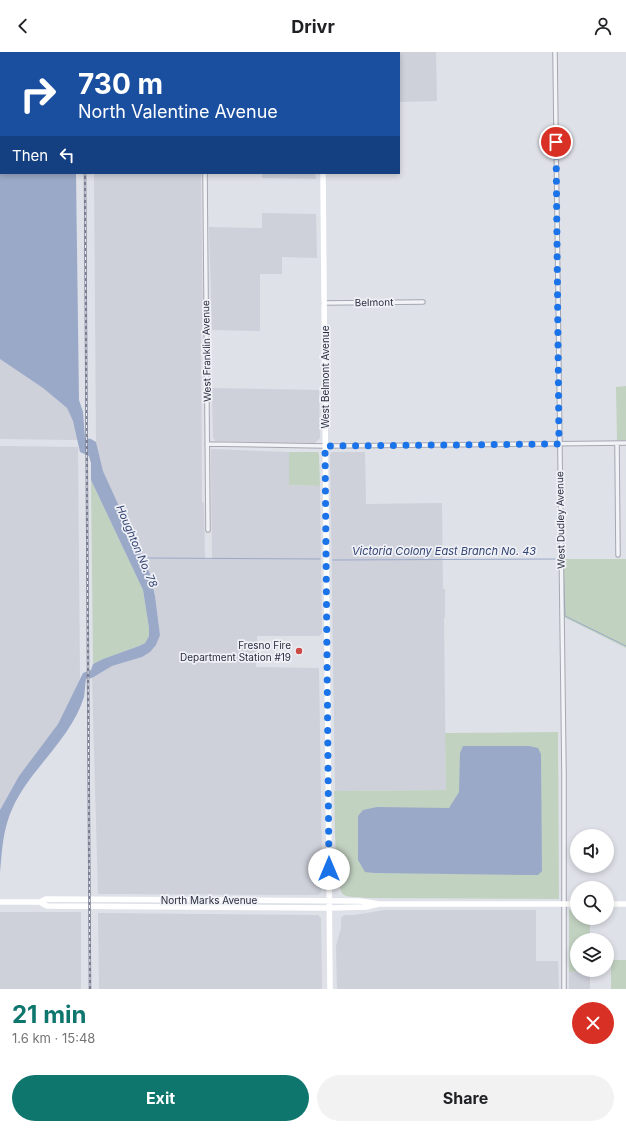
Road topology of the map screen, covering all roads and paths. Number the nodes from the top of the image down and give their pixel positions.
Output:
1 (555, 52) edge
2 (204, 174) edge
3 (323, 174) edge
4 (423, 302) dead end
5 (324, 303) junction
6 (208, 444) junction
7 (559, 444) junction
8 (617, 444) junction
9 (626, 444) edge
10 (325, 446) junction
11 (208, 530) dead end
12 (618, 556) dead end
13 (330, 901) junction
14 (0, 902) edge
15 (40, 902) junction
16 (379, 904) junction
17 (564, 904) junction
18 (570, 904) edge
19 (614, 904) edge
20 (626, 904) edge
21 (330, 908) junction
22 (330, 989) edge
23 (564, 989) edge

1 - 7 street, West Dudley Avenue
2 - 6 street, West Franklin Avenue
3 - 5 main road, West Belmont Avenue
4 - 5 street, Belmont
5 - 10 main road, West Belmont Avenue
6 - 10 street
6 - 11 street, West Franklin Avenue
7 - 8 street
7 - 10 street
7 - 17 street, West Dudley Avenue
8 - 9 street
8 - 12 street
10 - 13 main road, West Belmont Avenue
13 - 15 main road, North Marks Avenue
13 - 16 main road, North Marks Avenue
13 - 21 main road, West Belmont Avenue
14 - 15 main road, North Marks Avenue
15 - 21 main road, North Marks Avenue
16 - 17 main road, North Marks Avenue
16 - 21 main road, North Marks Avenue
17 - 18 main road, North Marks Avenue
17 - 23 street, West Dudley Avenue
19 - 20 main road
21 - 22 main road, West Belmont Avenue

